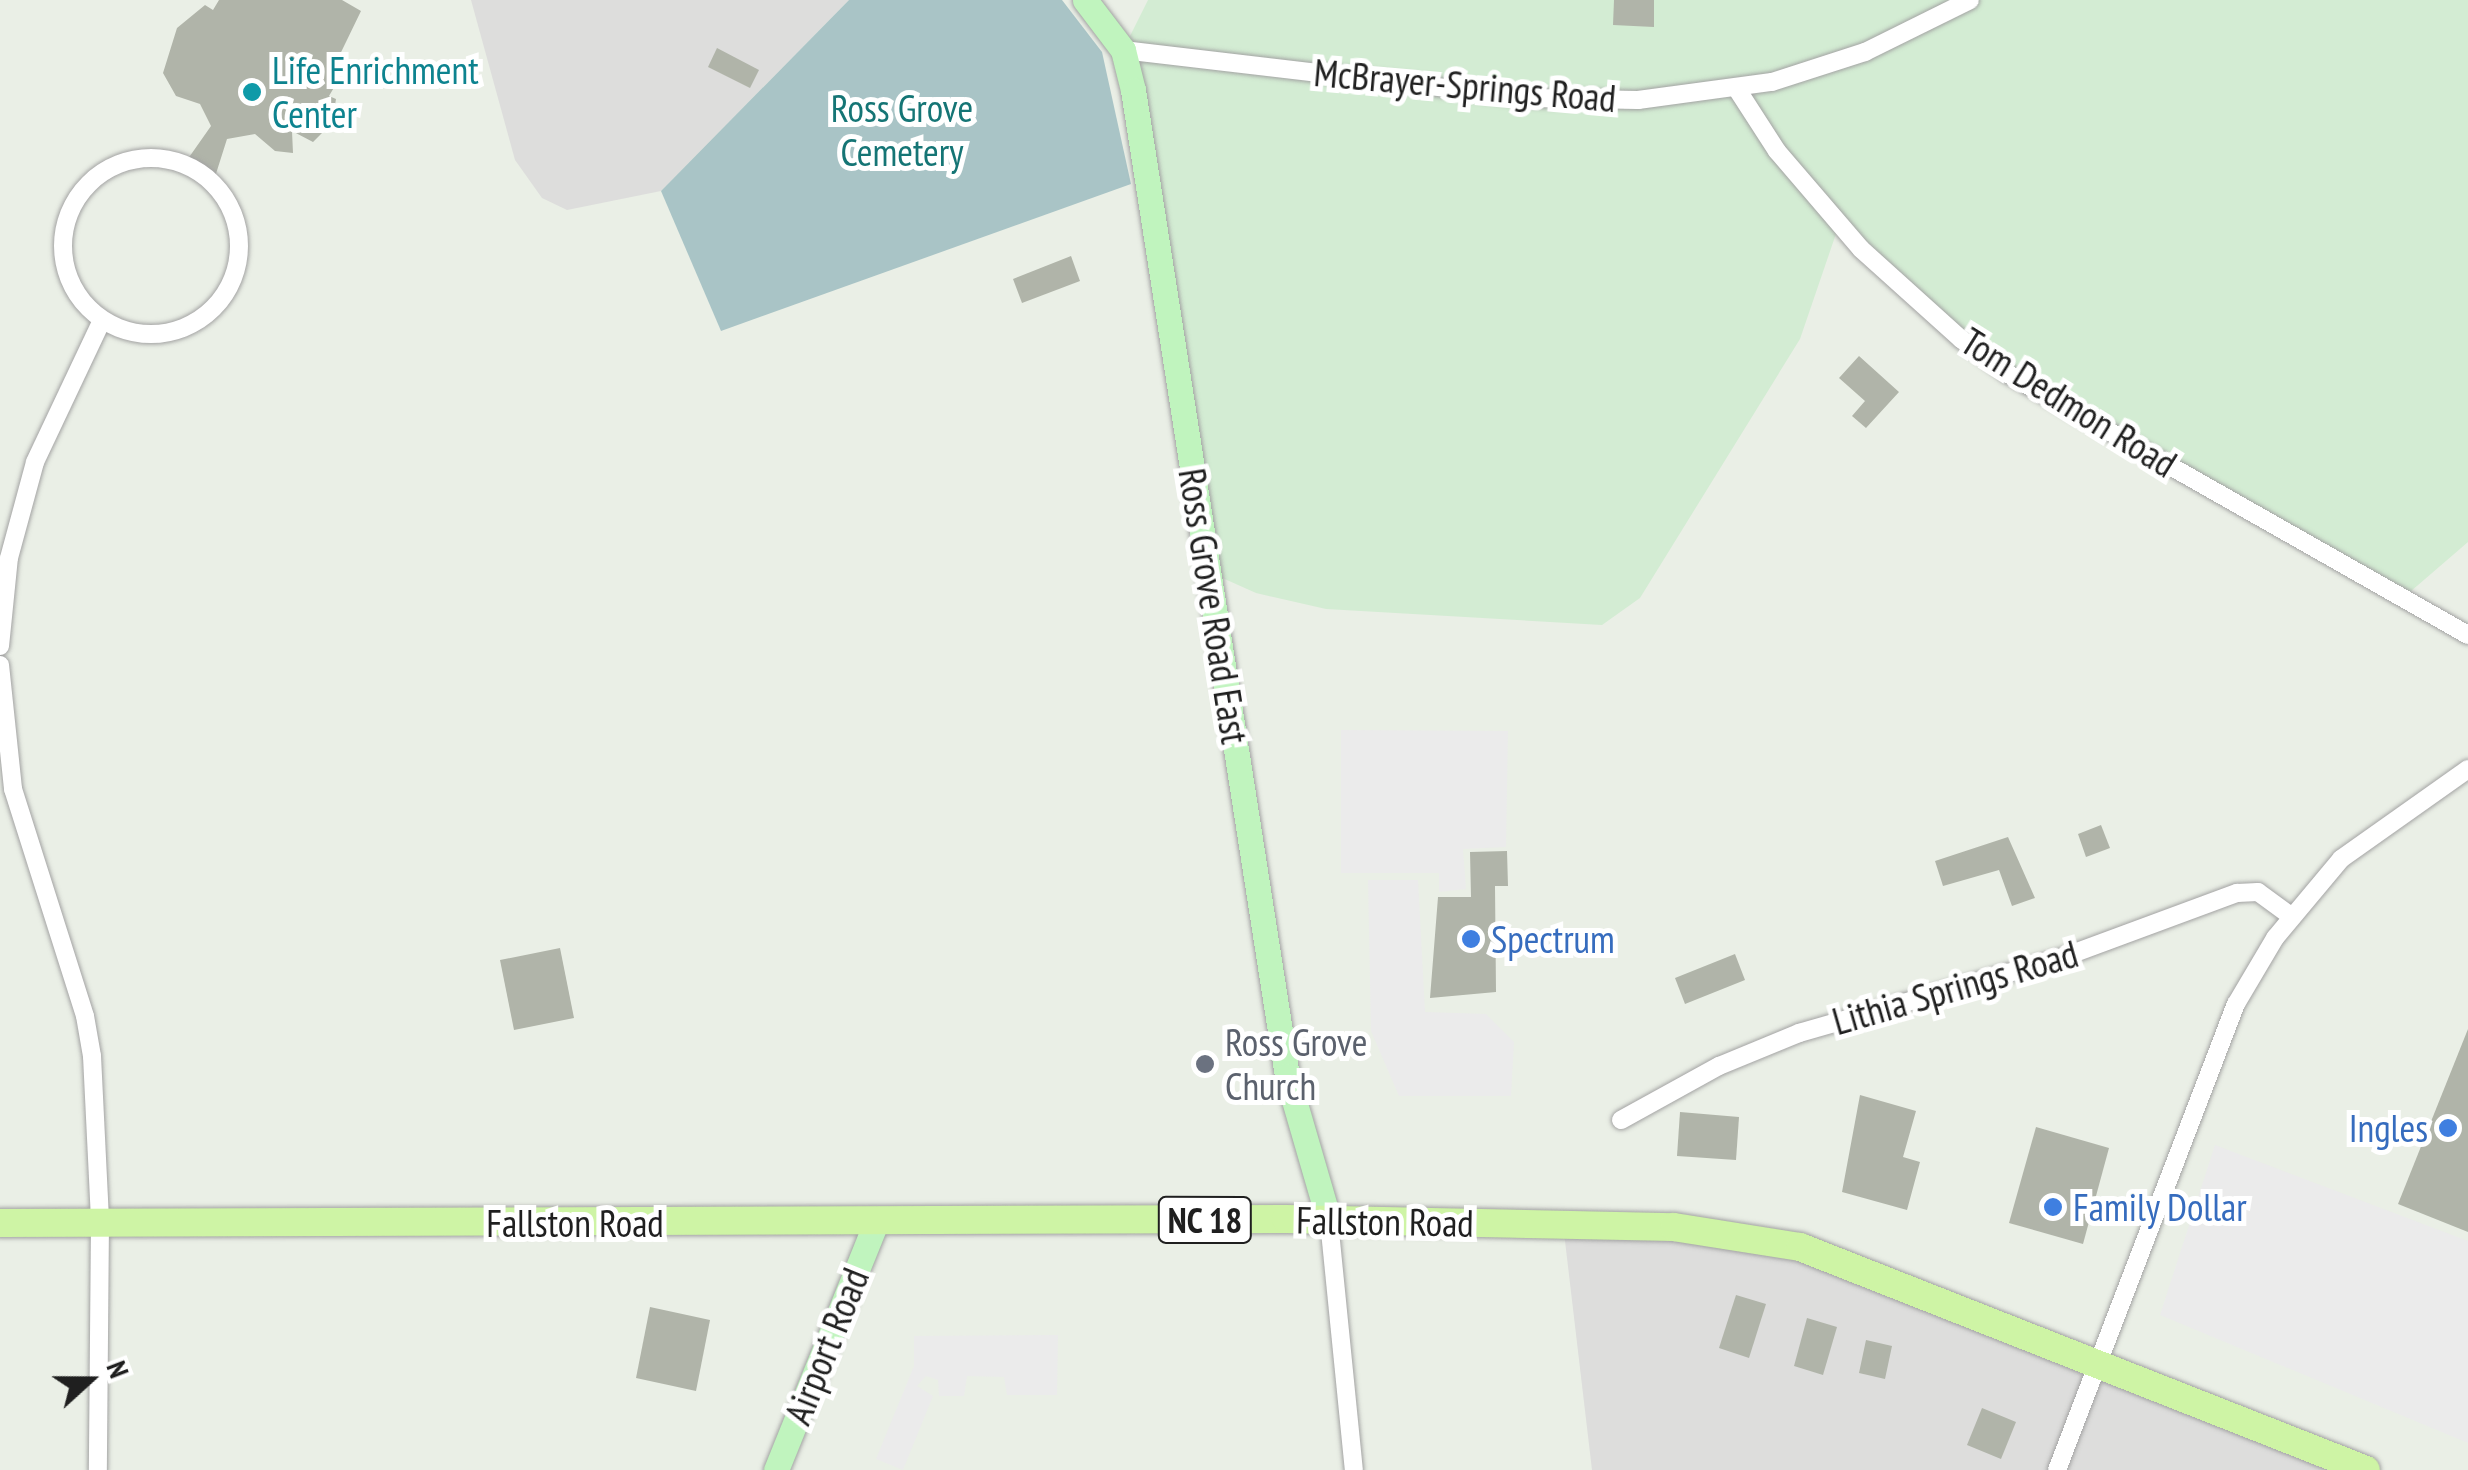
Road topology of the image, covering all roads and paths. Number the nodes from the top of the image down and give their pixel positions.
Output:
1 (1085, 0) edge
2 (1970, 0) edge
3 (1123, 50) junction
4 (1737, 88) junction
5 (102, 320) junction
6 (2468, 635) edge
7 (0, 646) edge
8 (0, 664) edge
9 (2468, 769) edge
10 (2292, 918) junction
11 (1621, 1120) dead end
12 (1330, 1221) junction
13 (0, 1222) edge
14 (100, 1222) junction
15 (876, 1222) junction
16 (2097, 1365) junction
17 (98, 1470) edge
18 (776, 1470) edge
19 (1354, 1470) edge
20 (2057, 1470) edge
21 (2366, 1470) edge

1 - 3 street, Ross Grove Road East
2 - 4 street, McBrayer-Springs Road
3 - 4 street, McBrayer-Springs Road
3 - 12 street, Ross Grove Road East
4 - 6 street, Tom Dedmon Road
5 - 5 street
5 - 7 street
8 - 14 street
9 - 10 street
10 - 11 street, Lithia Springs Road
10 - 16 street
12 - 15 main road, Fallston Road / NC 18
12 - 16 main road, Fallston Road / NC 18
12 - 19 street
13 - 14 main road, Fallston Road / NC 18
14 - 15 main road, Fallston Road / NC 18
14 - 17 street
15 - 18 street, Airport Road
16 - 20 street
16 - 21 main road, Fallston Road / NC 18

